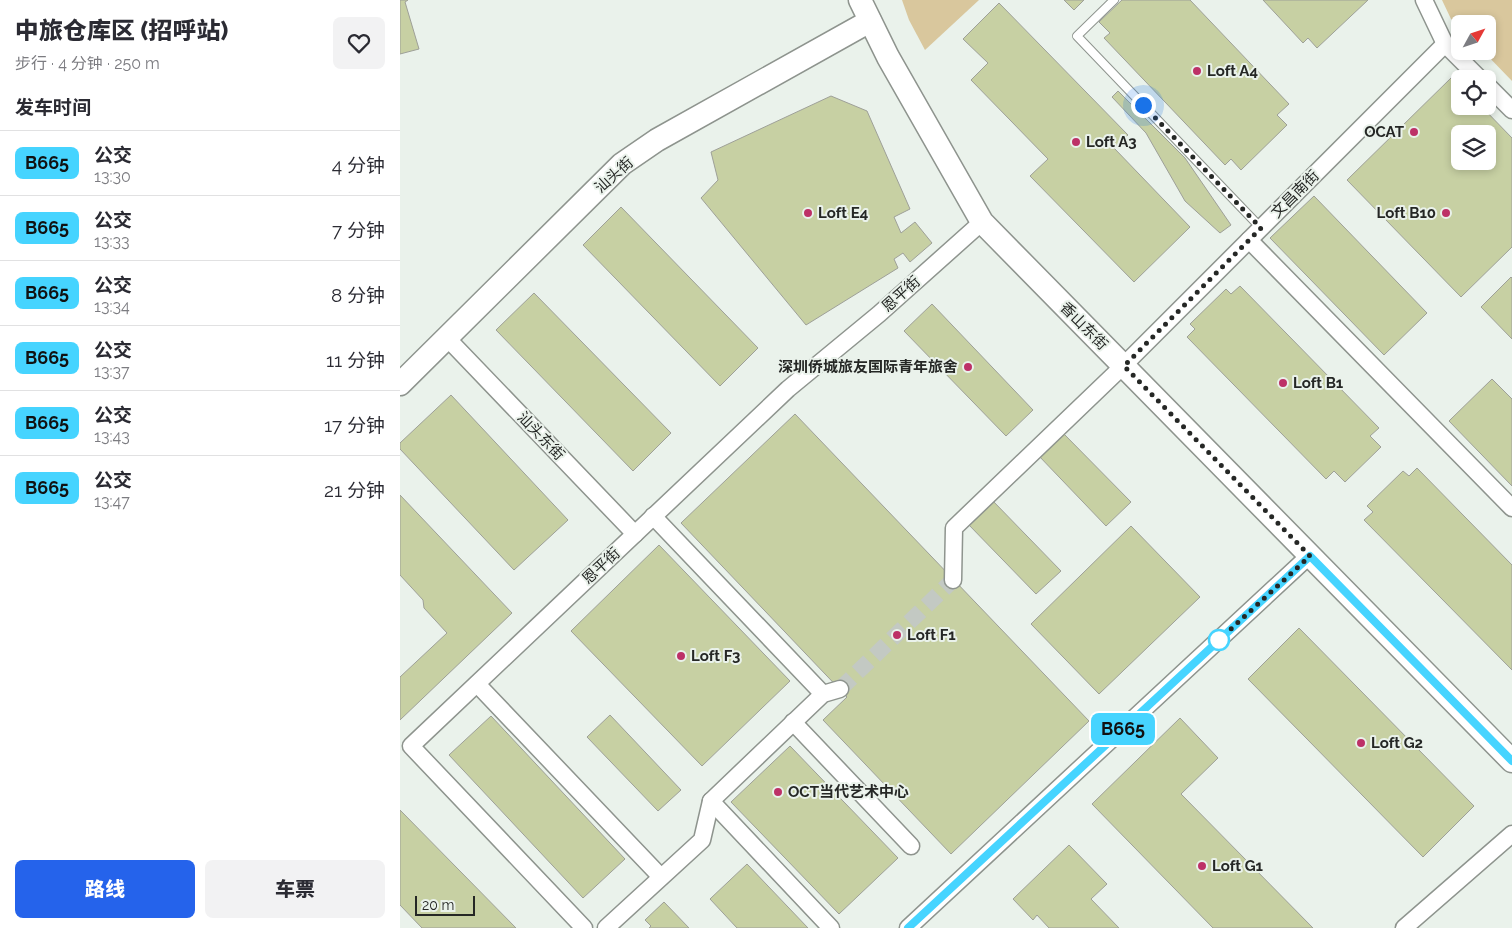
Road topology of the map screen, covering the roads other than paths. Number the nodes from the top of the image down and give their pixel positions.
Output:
1 (860, 0) edge
2 (1114, 0) edge
3 (1424, 0) edge
4 (870, 21) junction
5 (1445, 44) junction
6 (1471, 70) edge
7 (1496, 94) edge
8 (1512, 110) edge
9 (982, 222) junction
10 (1261, 228) junction
11 (1249, 240) junction
12 (447, 338) junction
13 (1124, 366) junction
14 (400, 384) edge
15 (1512, 508) edge
16 (654, 516) junction
17 (635, 534) junction
18 (1310, 556) junction
19 (953, 580) tunnel mouth
20 (477, 684) junction
21 (840, 689) tunnel mouth
22 (823, 694) junction
23 (793, 722) junction
24 (406, 744) edge
25 (1512, 761) edge
26 (711, 801) junction
27 (1512, 834) edge
28 (910, 846) dead end
29 (661, 877) junction
30 (584, 928) edge
31 (606, 928) edge
32 (831, 928) edge
33 (908, 928) edge
34 (1404, 928) edge

1 - 4 street, 香山东街
2 - 10 lane
3 - 5 street
4 - 9 street, 香山东街
4 - 12 street, 汕头街
5 - 6 street
5 - 10 street, 文昌南街
7 - 8 street
9 - 13 street, 香山东街
9 - 16 street, 恩平街
10 - 11 street, 文昌南街
11 - 13 street, 文昌南街
11 - 15 street
12 - 14 street, 汕头街
12 - 17 street, 汕头东街
13 - 18 street, 香山东街
13 - 19 street, 文昌南街
16 - 17 street, 恩平街
16 - 22 street
17 - 20 street, 恩平街
18 - 25 street, 香山东街
18 - 33 street
20 - 24 street, 恩平街
20 - 29 street
21 - 22 street
22 - 23 street
23 - 26 street
23 - 28 street
24 - 30 street, 恩平街
26 - 29 street
26 - 32 street
27 - 34 street
29 - 31 street

